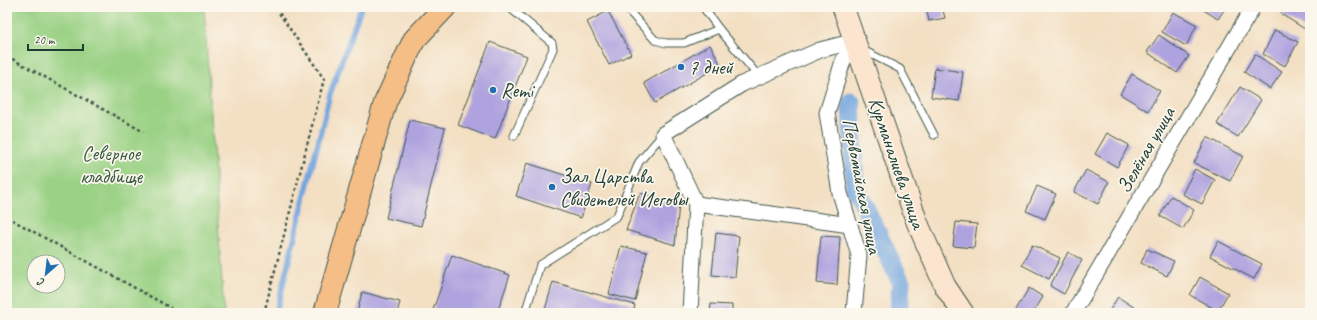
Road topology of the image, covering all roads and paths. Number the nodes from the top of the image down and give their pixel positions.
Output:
1 (275, 7) edge
2 (445, 7) edge
3 (508, 7) edge
4 (627, 7) edge
5 (703, 7) edge
6 (843, 7) edge
7 (1253, 7) edge
8 (719, 29) junction
9 (856, 44) junction
10 (7, 56) edge
11 (759, 77) junction
12 (144, 132) dead end
13 (663, 134) junction
14 (934, 135) dead end
15 (514, 136) dead end
16 (696, 204) junction
17 (7, 217) edge
18 (850, 225) junction
19 (171, 308) dead end
20 (264, 313) edge
21 (325, 313) edge
22 (525, 313) edge
23 (690, 313) edge
24 (854, 313) edge
25 (963, 313) edge
26 (1073, 313) edge

1 - 20 path
2 - 21 main road
3 - 15 lane
4 - 8 lane
5 - 8 lane
6 - 9 main road, Курманалиева улица
7 - 26 street, Зелёная улица
8 - 11 lane
9 - 11 street
9 - 14 lane
9 - 18 street, Первомайская улица
9 - 25 main road, Курманалиева улица
10 - 12 path
11 - 13 street
13 - 16 street
13 - 22 lane
16 - 18 street
16 - 23 street
17 - 19 path
18 - 24 street, Первомайская улица

